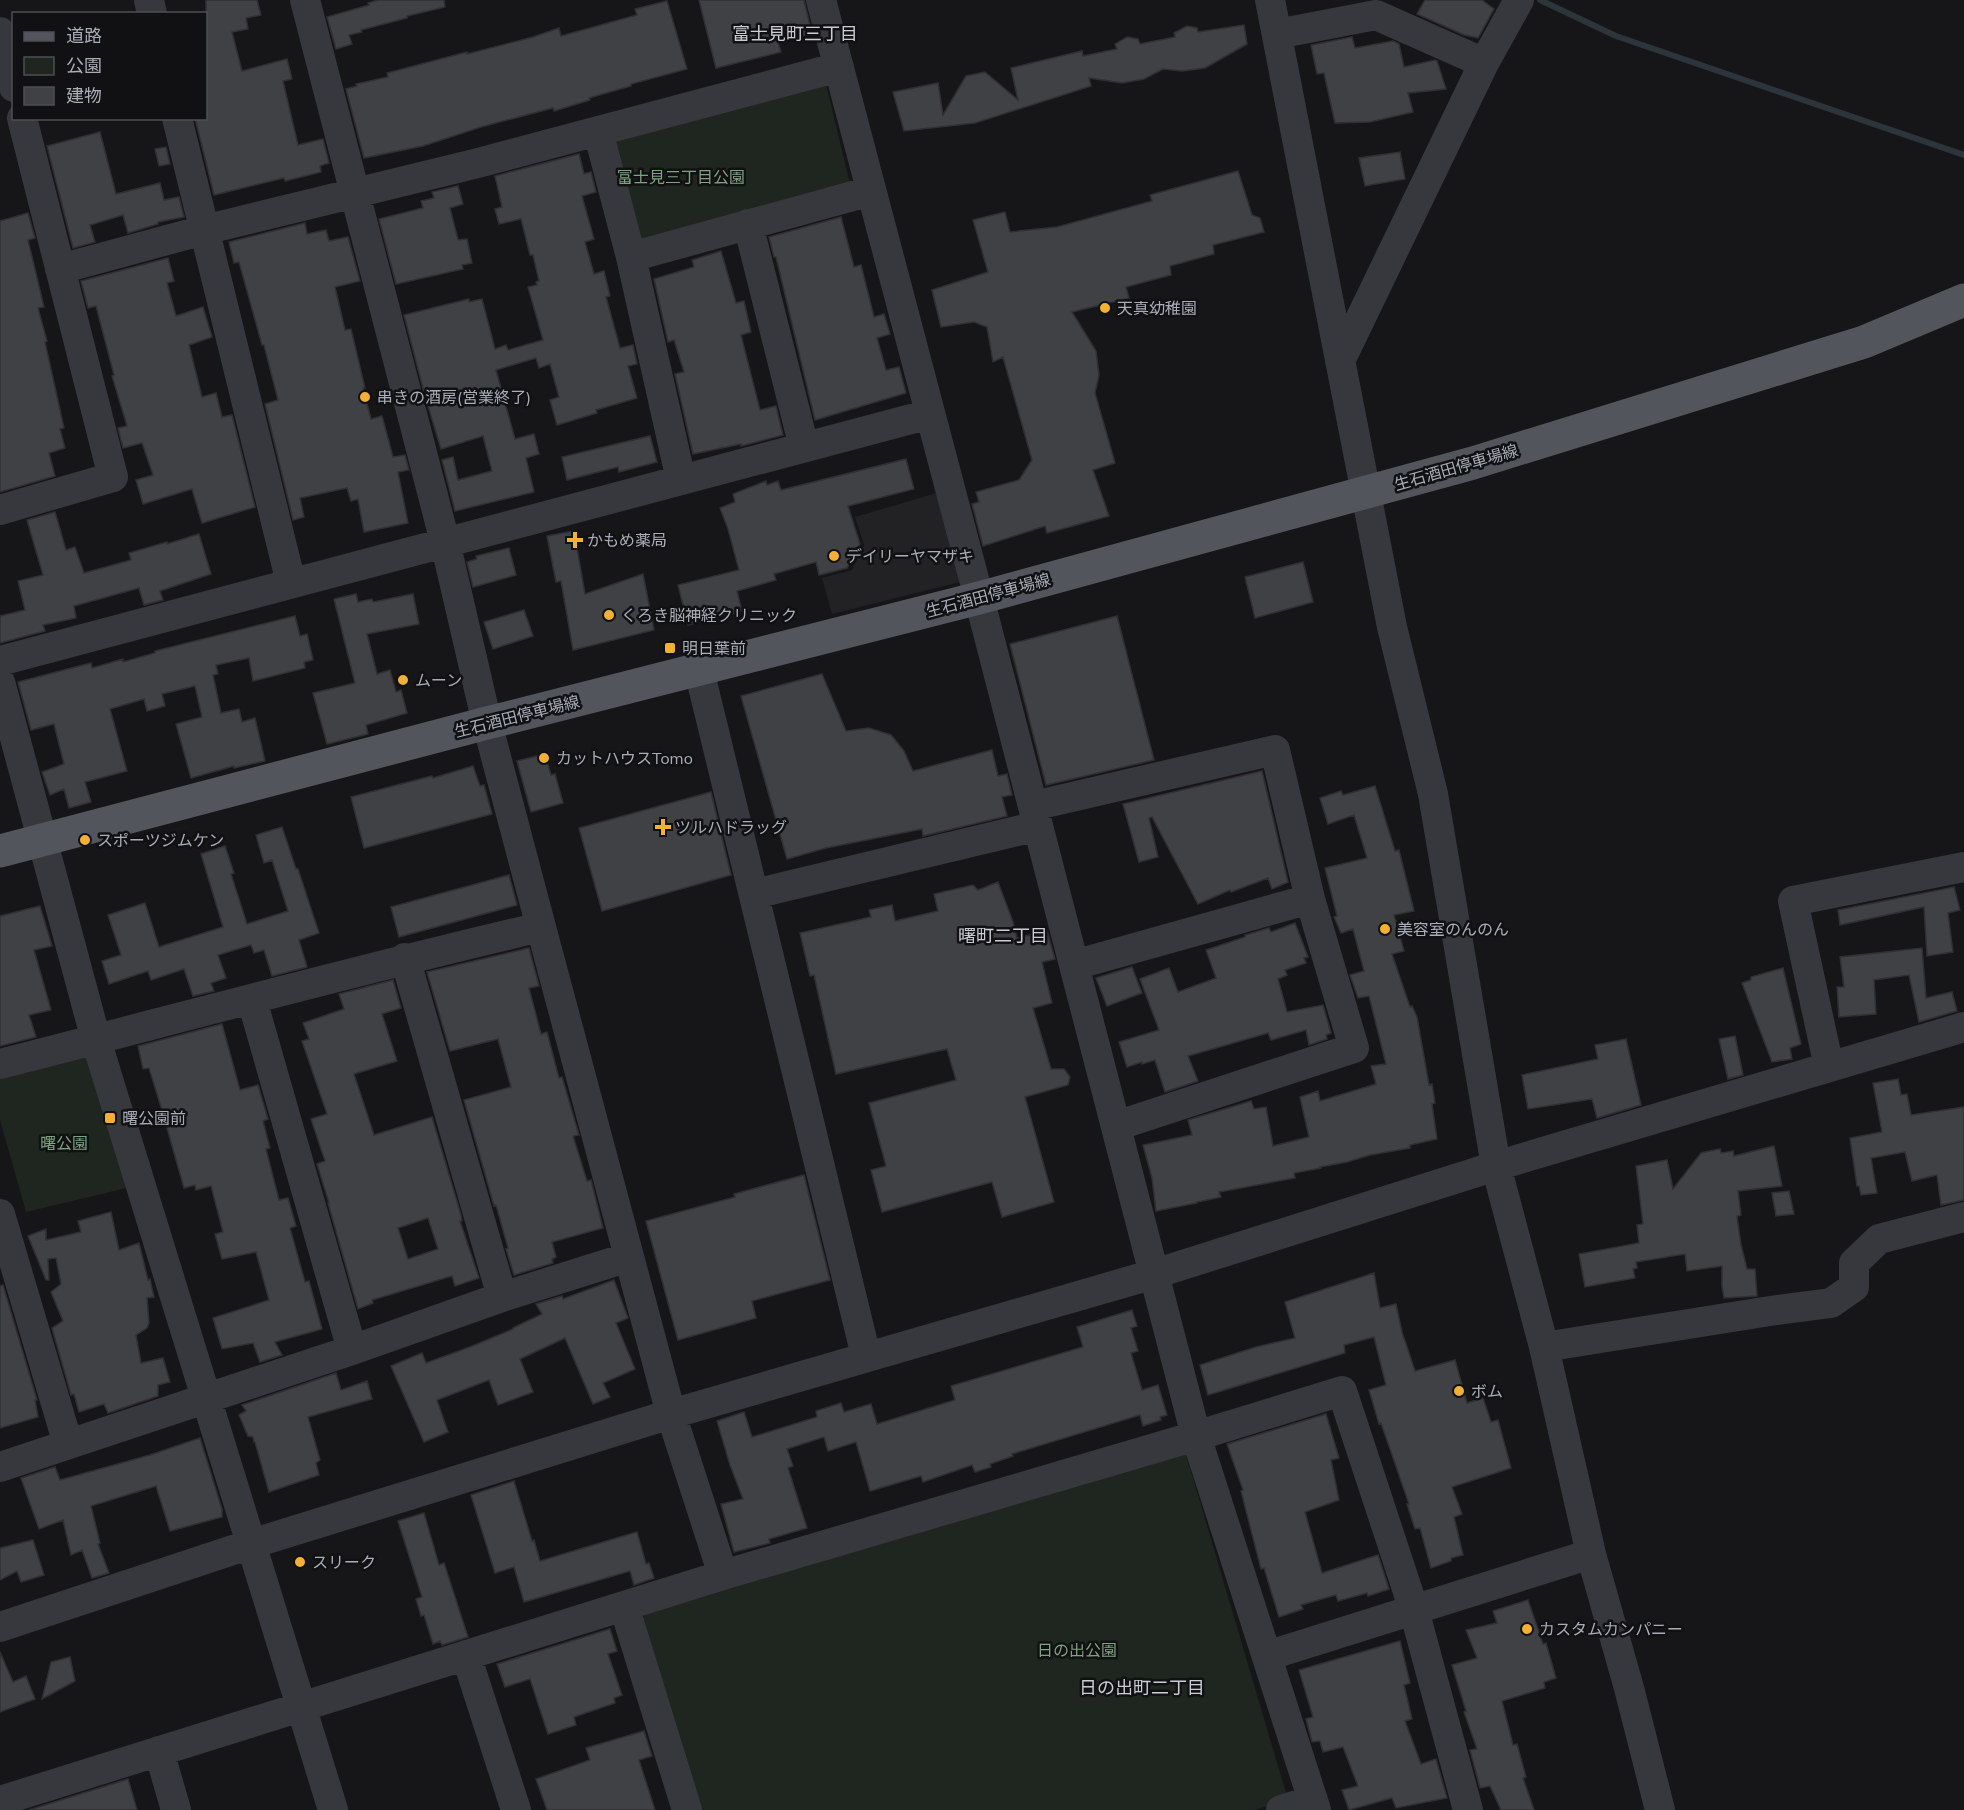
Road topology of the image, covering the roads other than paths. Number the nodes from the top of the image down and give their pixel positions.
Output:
1 (305, 0) edge
2 (821, 0) edge
3 (1270, 0) edge
4 (1519, 0) edge
5 (1277, 34) junction
6 (2, 49) edge
7 (1484, 63) junction
8 (839, 67) junction
9 (12, 81) edge
10 (23, 120) edge
11 (177, 120) edge
12 (598, 131) junction
13 (871, 191) junction
14 (354, 194) junction
15 (748, 224) junction
16 (204, 230) junction
17 (631, 257) junction
18 (60, 269) junction
19 (1964, 300) edge
20 (1340, 361) junction
21 (930, 414) junction
22 (804, 447) junction
23 (681, 480) junction
24 (1367, 492) junction
25 (0, 510) edge
26 (445, 542) junction
27 (291, 583) junction
28 (980, 598) junction
29 (0, 661) edge
30 (699, 670) junction
31 (0, 682) edge
32 (488, 723) junction
33 (1036, 816) junction
34 (42, 841) junction
35 (0, 851) edge
36 (1964, 867) edge
37 (754, 894) junction
38 (1310, 899) junction
39 (542, 927) junction
40 (405, 958) junction
41 (1074, 965) junction
42 (252, 1000) junction
43 (1964, 1027) edge
44 (96, 1040) junction
45 (0, 1064) edge
46 (1829, 1067) junction
47 (1116, 1126) junction
48 (1496, 1166) junction
49 (0, 1214) edge
50 (1964, 1217) edge
51 (629, 1257) junction
52 (1154, 1274) junction
53 (502, 1297) junction
54 (1544, 1347) junction
55 (352, 1350) junction
56 (866, 1356) junction
57 (207, 1398) junction
58 (671, 1414) junction
59 (1197, 1436) junction
60 (68, 1444) junction
61 (0, 1467) edge
62 (251, 1544) junction
63 (1591, 1554) junction
64 (723, 1575) junction
65 (624, 1606) junction
66 (1414, 1610) junction
67 (0, 1627) edge
68 (466, 1655) junction
69 (1267, 1656) junction
70 (301, 1707) junction
71 (159, 1751) junction
72 (10, 1803) edge
73 (1315, 1805) edge
74 (176, 1810) edge
75 (333, 1810) edge
76 (516, 1810) edge
77 (687, 1810) edge
78 (1281, 1810) edge
79 (1468, 1810) edge
80 (1660, 1810) edge

1 - 14 street
2 - 8 street
3 - 5 street
4 - 7 street
5 - 7 street
5 - 20 street
6 - 9 street
7 - 20 street
8 - 12 street
8 - 13 street
10 - 18 street
11 - 16 street
12 - 14 street
12 - 17 street
13 - 15 street
13 - 21 street
14 - 16 street
14 - 26 street
15 - 17 street
15 - 22 street
16 - 18 street
16 - 27 street
17 - 23 street
18 - 25 street
19 - 24 main road, 生石酒田停車場線
20 - 24 street
21 - 22 street
21 - 28 street
22 - 23 street
23 - 26 street
24 - 28 main road, 生石酒田停車場線
24 - 48 street
26 - 27 street
26 - 32 street
27 - 29 street
28 - 30 main road, 生石酒田停車場線
28 - 33 street
30 - 32 main road, 生石酒田停車場線
30 - 37 street
31 - 34 street
32 - 34 main road, 生石酒田停車場線
32 - 39 street
33 - 37 street
33 - 38 street
33 - 41 street
34 - 35 main road, 生石酒田停車場線
34 - 44 street
36 - 46 street
37 - 56 street
38 - 41 street
38 - 47 street
39 - 40 street
39 - 51 street
40 - 42 street
40 - 53 street
41 - 47 street
42 - 44 street
42 - 55 street
43 - 46 street
44 - 45 street
44 - 57 street
46 - 48 street
47 - 52 street
48 - 52 street
48 - 54 street
49 - 60 street
50 - 54 street
51 - 53 street
51 - 58 street
52 - 56 street
52 - 59 street
53 - 55 street
54 - 63 street
55 - 57 street
56 - 58 street
57 - 60 street
57 - 62 street
58 - 62 street
58 - 64 street
59 - 64 street
59 - 66 street
59 - 69 street
60 - 61 street
62 - 67 street
62 - 70 street
63 - 66 street
63 - 80 street
64 - 65 street
65 - 68 street
65 - 77 street
66 - 69 street
66 - 79 street
68 - 70 street
68 - 76 street
69 - 73 street
70 - 71 street
70 - 75 street
71 - 72 street
71 - 74 street
73 - 78 street

